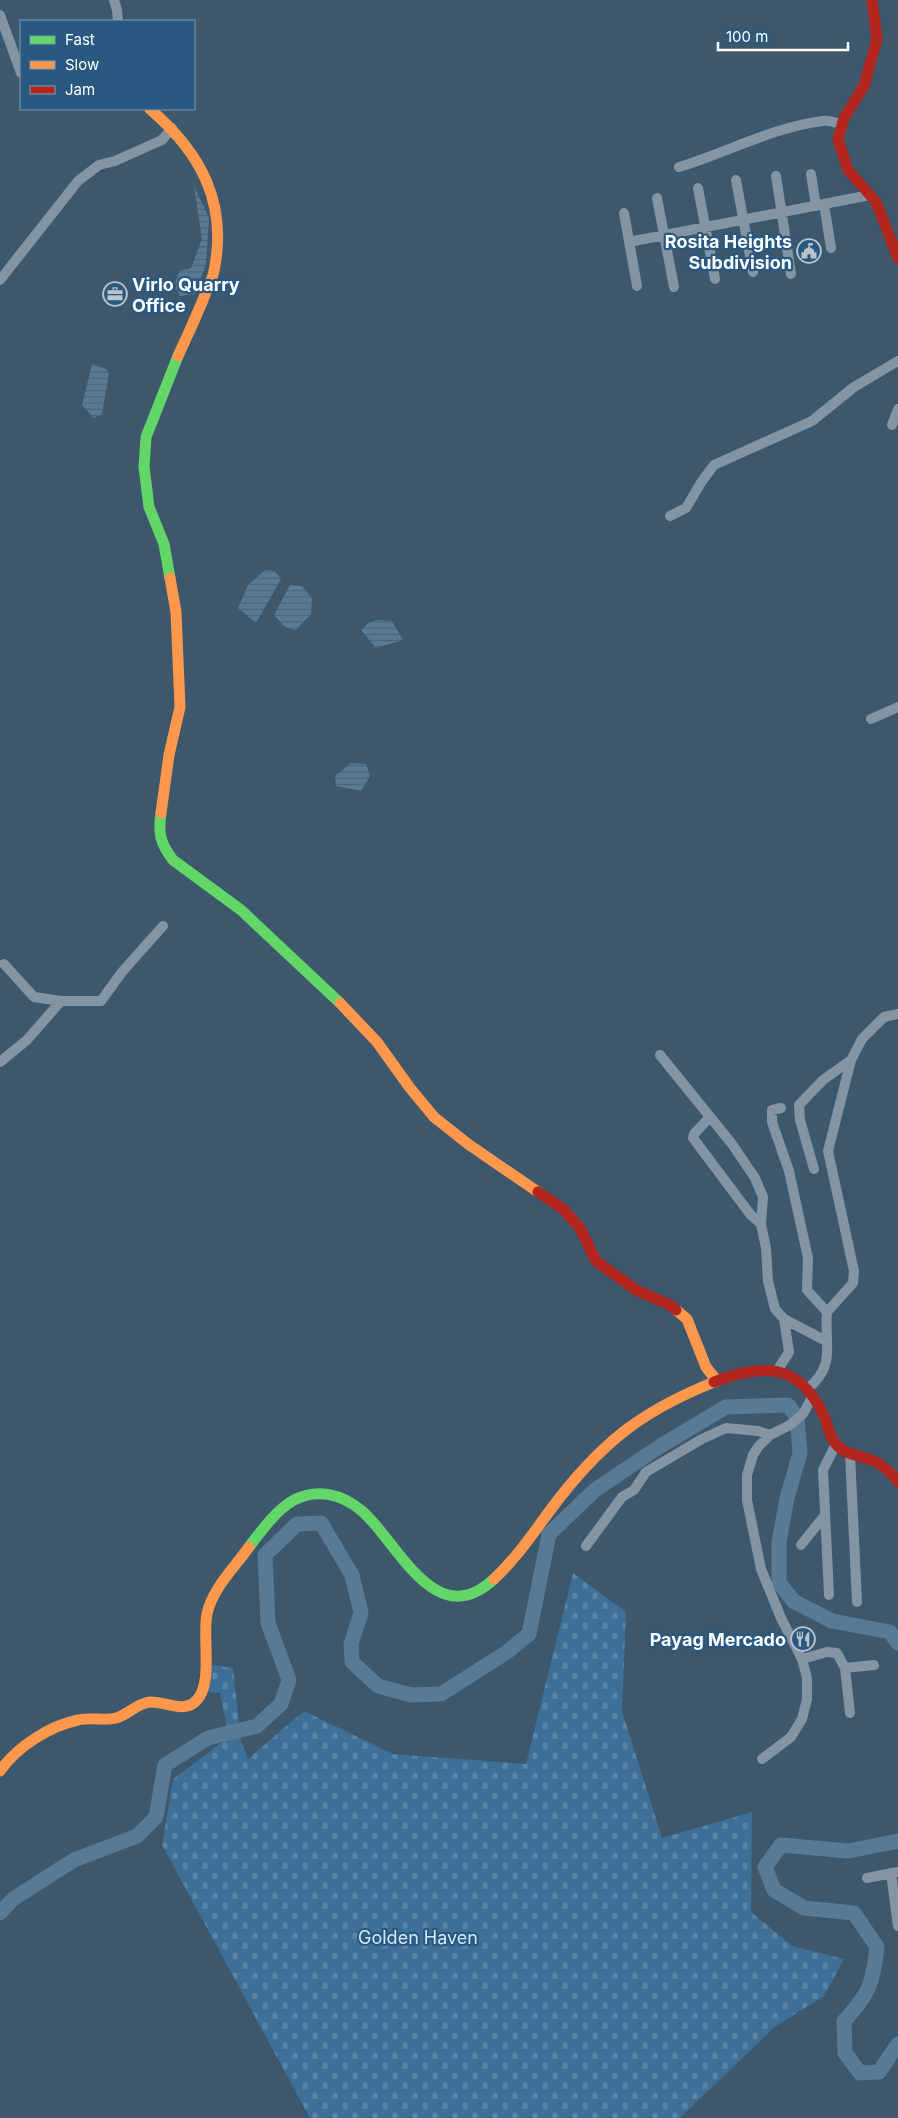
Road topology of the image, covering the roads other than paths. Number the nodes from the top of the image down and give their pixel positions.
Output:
1 (114, 0) edge
2 (872, 0) edge
3 (0, 15) edge
4 (118, 20) edge
5 (20, 70) edge
6 (151, 110) edge
7 (842, 124) junction
8 (172, 128) junction
9 (679, 167) dead end
10 (811, 174) dead end
11 (776, 176) dead end
12 (736, 180) dead end
13 (698, 188) dead end
14 (870, 195) junction
15 (657, 198) dead end
16 (820, 205) junction
17 (783, 212) junction
18 (624, 214) dead end
19 (744, 220) junction
20 (705, 227) junction
21 (664, 235) junction
22 (629, 242) junction
23 (831, 248) dead end
24 (898, 258) edge
25 (753, 272) dead end
26 (791, 274) dead end
27 (715, 279) dead end
28 (0, 280) edge
29 (637, 286) dead end
30 (674, 288) dead end
31 (898, 361) edge
32 (898, 409) edge
33 (892, 425) dead end
34 (670, 516) dead end
35 (898, 707) edge
36 (871, 719) dead end
37 (163, 926) dead end
38 (4, 964) dead end
39 (61, 1001) junction
40 (898, 1014) edge
41 (660, 1055) dead end
42 (851, 1060) junction
43 (0, 1062) edge
44 (781, 1108) dead end
45 (710, 1117) junction
46 (814, 1169) dead end
47 (761, 1224) junction
48 (827, 1312) junction
49 (784, 1319) junction
50 (826, 1341) junction
51 (777, 1372) junction
52 (717, 1382) junction
53 (810, 1393) junction
54 (770, 1435) junction
55 (836, 1444) junction
56 (850, 1454) junction
57 (898, 1482) edge
58 (825, 1515) junction
59 (801, 1545) dead end
60 (586, 1546) dead end
61 (829, 1595) dead end
62 (857, 1602) dead end
63 (802, 1659) junction
64 (874, 1665) dead end
65 (845, 1668) junction
66 (850, 1713) dead end
67 (762, 1759) dead end
68 (0, 1771) edge
69 (895, 1872) edge
70 (867, 1878) dead end
71 (898, 1926) edge

1 - 4 street
2 - 7 street
3 - 5 street
6 - 8 street
7 - 9 street
7 - 14 street
8 - 28 street
8 - 52 street
10 - 16 street
11 - 17 street
12 - 19 street
13 - 20 street
14 - 16 street
14 - 24 street
15 - 21 street
16 - 17 street
16 - 23 street
17 - 19 street
17 - 26 street
18 - 22 street
19 - 20 street
19 - 25 street
20 - 21 street
20 - 27 street
21 - 22 street
21 - 30 street
22 - 29 street
31 - 34 street
32 - 33 street
35 - 36 street
37 - 39 street
38 - 39 street
39 - 43 street
40 - 42 street
41 - 45 street
42 - 46 street
42 - 48 street
44 - 48 street
45 - 47 street
45 - 47 street
47 - 49 street
48 - 50 street
49 - 50 street
49 - 51 street
50 - 53 street
51 - 52 street
51 - 53 street
52 - 68 street
53 - 54 street
53 - 55 street
54 - 60 street
54 - 63 street
55 - 56 street
55 - 58 street
56 - 57 street
56 - 62 street
58 - 59 street
58 - 61 street
63 - 65 street
63 - 67 street
64 - 65 street
65 - 66 street
69 - 70 street
69 - 71 street

